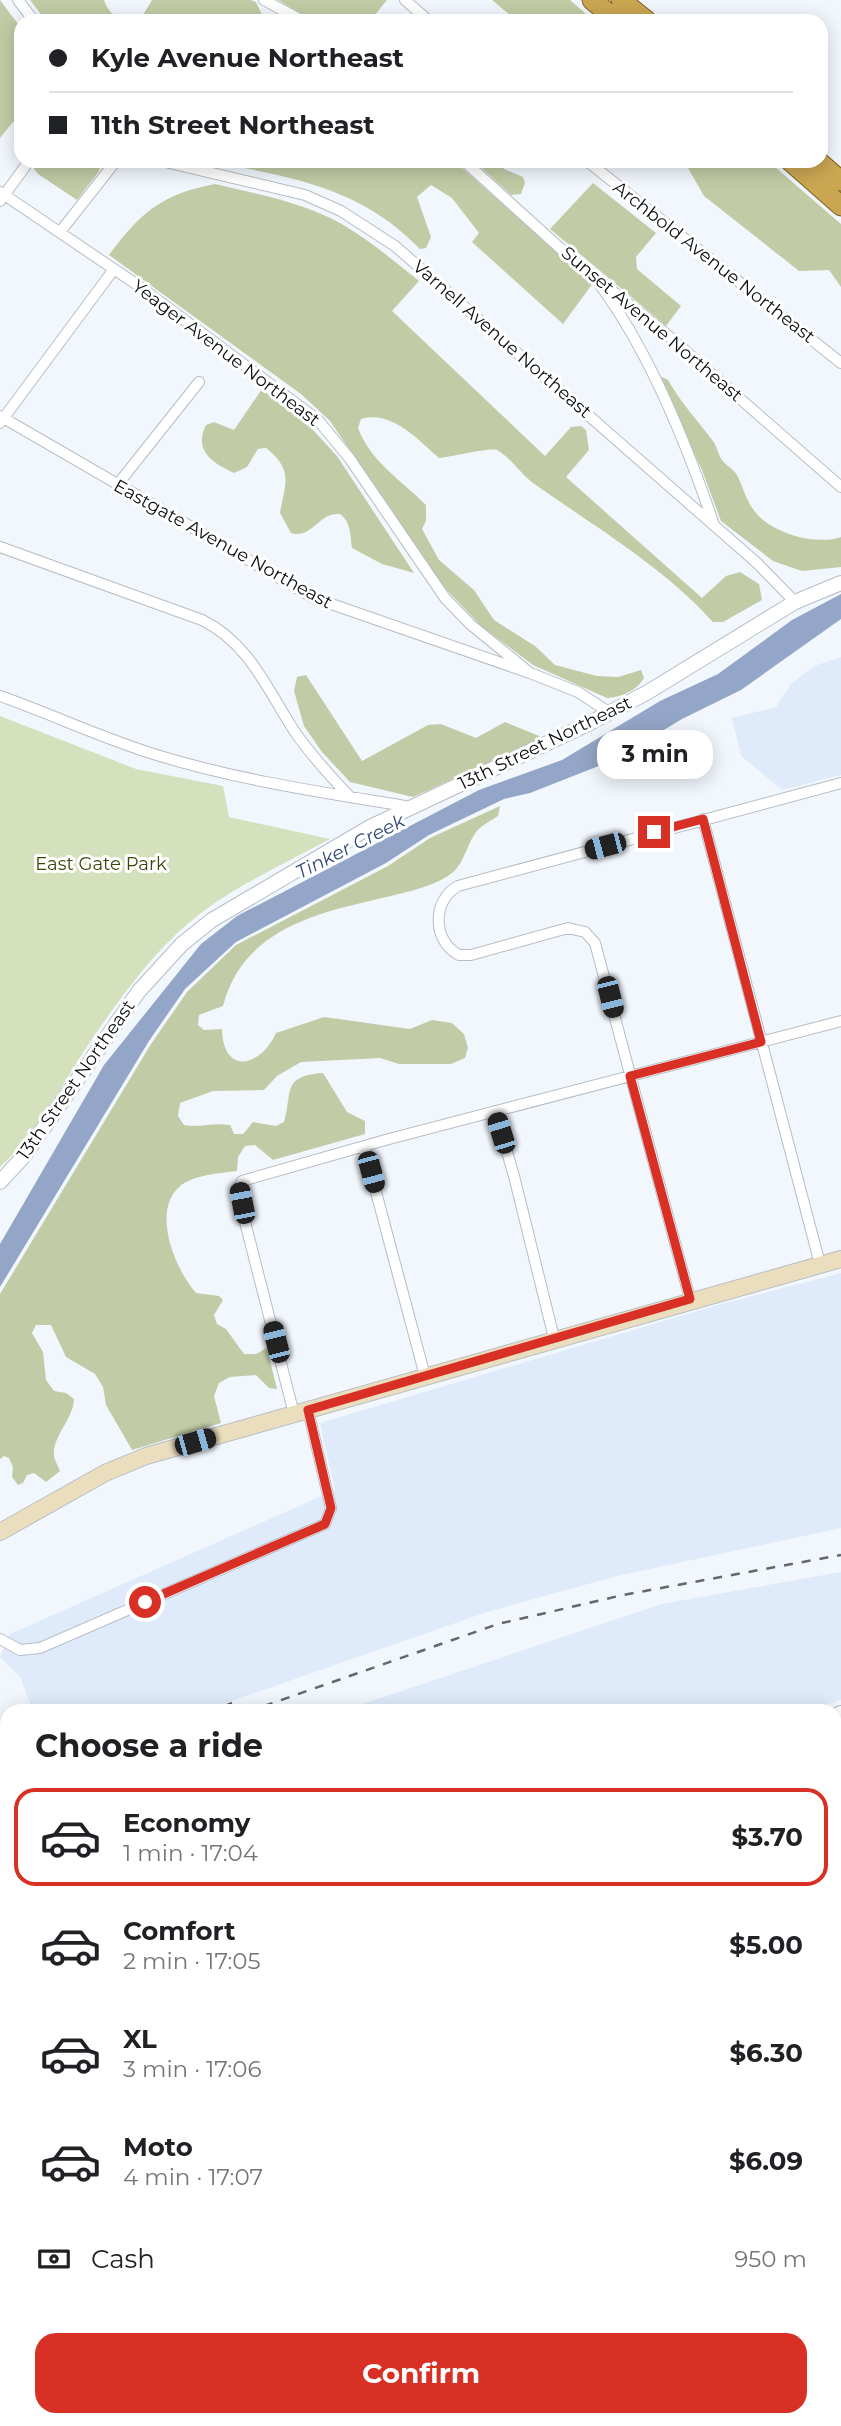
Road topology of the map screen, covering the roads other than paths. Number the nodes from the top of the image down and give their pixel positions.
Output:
1 (18, 0) edge
2 (264, 0) edge
3 (405, 0) edge
4 (592, 0) edge
5 (621, 0) edge
6 (29, 14) edge
7 (288, 14) edge
8 (421, 14) edge
9 (609, 14) edge
10 (638, 14) edge
11 (24, 168) edge
12 (110, 168) edge
13 (191, 168) edge
14 (472, 168) edge
15 (596, 168) edge
16 (798, 168) edge
17 (826, 168) edge
18 (841, 181) edge
19 (2, 196) edge
20 (841, 206) edge
21 (60, 232) junction
22 (114, 269) junction
23 (592, 274) junction
24 (841, 363) edge
25 (199, 382) dead end
26 (1, 419) edge
27 (118, 484) junction
28 (841, 486) edge
29 (715, 526) junction
30 (0, 547) edge
31 (841, 583) edge
32 (795, 602) junction
33 (530, 673) junction
34 (0, 696) edge
35 (610, 713) junction
36 (841, 783) edge
37 (350, 797) junction
38 (411, 807) junction
39 (703, 819) junction
40 (841, 1021) edge
41 (761, 1042) junction
42 (630, 1076) junction
43 (495, 1111) junction
44 (364, 1147) junction
45 (0, 1182) edge
46 (841, 1259) edge
47 (820, 1264) junction
48 (690, 1299) junction
49 (554, 1338) junction
50 (425, 1376) junction
51 (301, 1412) junction
52 (0, 1532) edge
53 (0, 1639) edge

1 - 6 street
2 - 7 street
3 - 8 street
4 - 9 highway
5 - 10 highway
11 - 19 street
12 - 21 street
13 - 29 street, Varnell Avenue Northeast
14 - 23 street, Sunset Avenue Northeast
15 - 24 street, Archbold Avenue Northeast
16 - 20 highway
17 - 18 highway
19 - 21 street, Yeager Avenue Northeast
21 - 22 street, Yeager Avenue Northeast
22 - 26 street
22 - 33 street, Yeager Avenue Northeast
23 - 28 street, Sunset Avenue Northeast
23 - 29 street
25 - 27 street
26 - 27 street, Eastgate Avenue Northeast
27 - 33 street, Eastgate Avenue Northeast
29 - 32 street, Varnell Avenue Northeast
30 - 37 street
31 - 32 street, 13th Street Northeast
32 - 35 street, 13th Street Northeast
33 - 35 street, Eastgate Avenue Northeast
34 - 37 street
35 - 38 street, 13th Street Northeast
36 - 39 street
37 - 38 street
38 - 45 street, 13th Street Northeast
39 - 41 street
39 - 42 street
40 - 41 street
41 - 42 street
41 - 47 street
42 - 43 street
42 - 48 street
43 - 44 street
43 - 49 street
44 - 50 street
44 - 51 street
46 - 47 main road
47 - 48 main road
48 - 49 main road
49 - 50 main road
50 - 51 main road
51 - 52 main road
51 - 53 street

